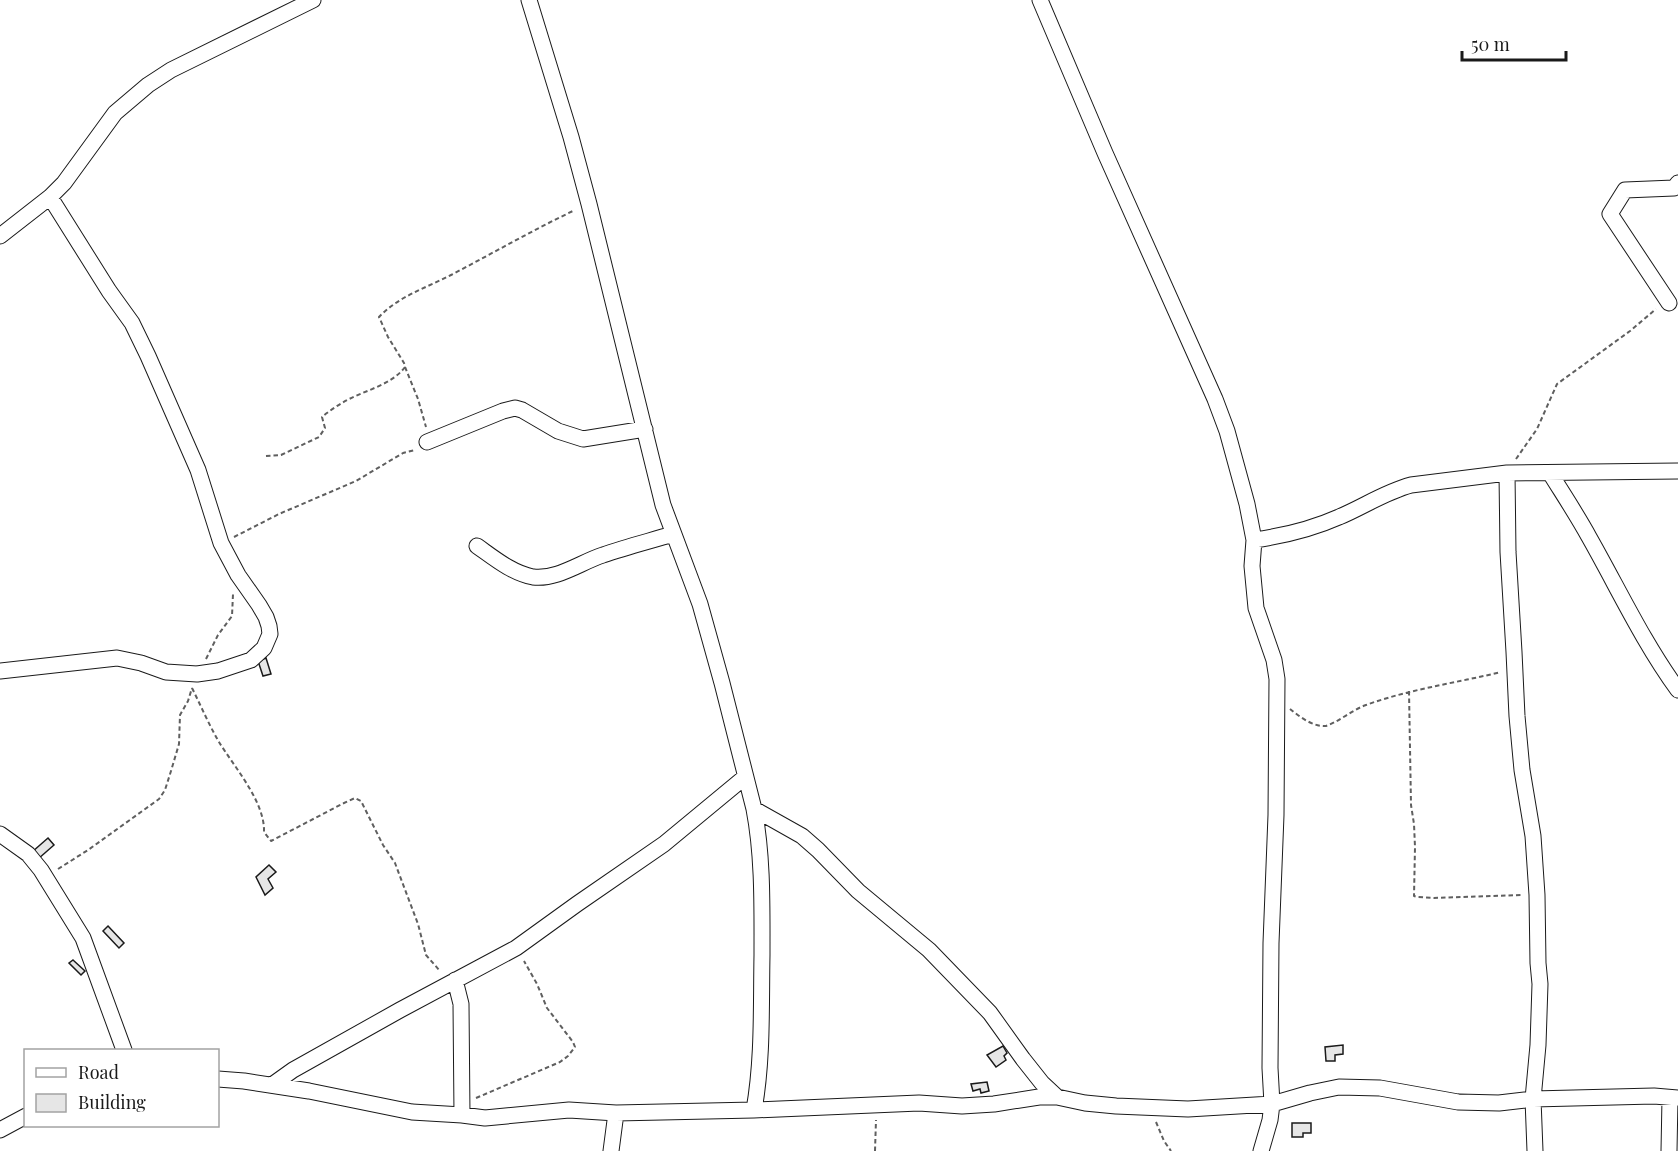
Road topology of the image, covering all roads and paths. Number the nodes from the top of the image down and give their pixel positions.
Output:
1 (313, 0) edge
2 (529, 0) edge
3 (1040, 0) edge
4 (1678, 183) edge
5 (50, 197) junction
6 (589, 204) junction
7 (0, 236) edge
8 (1669, 303) joint
9 (405, 367) junction
10 (645, 429) junction
11 (428, 442) junction
12 (266, 456) dead end
13 (1678, 471) edge
14 (1507, 473) junction
15 (1550, 473) junction
16 (673, 534) junction
17 (1254, 540) junction
18 (221, 543) junction
19 (477, 546) dead end
20 (238, 575) junction
21 (1515, 669) junction
22 (0, 671) edge
23 (194, 681) junction
24 (1678, 690) edge
25 (1409, 691) junction
26 (1277, 698) junction
27 (745, 777) junction
28 (754, 809) junction
29 (0, 834) edge
30 (45, 877) junction
31 (1537, 895) junction
32 (516, 948) junction
33 (455, 980) junction
34 (124, 1049) edge
35 (219, 1079) edge
36 (272, 1085) junction
37 (1057, 1097) junction
38 (1674, 1098) edge
39 (1533, 1100) junction
40 (1272, 1104) junction
41 (876, 1105) junction
42 (1146, 1107) junction
43 (462, 1110) junction
44 (754, 1110) junction
45 (616, 1113) junction
46 (0, 1114) edge
47 (24, 1116) edge
48 (24, 1117) edge
49 (0, 1130) edge
50 (611, 1151) edge
51 (875, 1151) edge
52 (1171, 1151) edge
53 (1261, 1151) edge
54 (1535, 1151) edge
55 (1669, 1151) edge

1 - 5 street
2 - 6 street
3 - 17 street
4 - 8 street
5 - 7 street
5 - 18 street
6 - 9 path
6 - 10 street
8 - 14 path
9 - 11 path
9 - 12 path
10 - 11 street
10 - 16 street
11 - 18 path
13 - 15 street
14 - 15 street
14 - 17 street
14 - 21 street
15 - 24 street
16 - 19 street
16 - 27 street
17 - 26 street
18 - 20 street
20 - 23 path
20 - 23 street
21 - 25 path
21 - 31 street
22 - 23 street
23 - 30 path
23 - 33 path
25 - 26 path
25 - 31 path
26 - 40 street
27 - 28 street
27 - 32 street
28 - 37 street
28 - 44 street
29 - 30 street
30 - 34 street
31 - 39 street
32 - 33 street
32 - 43 path
33 - 36 street
33 - 43 street
35 - 36 street
36 - 43 street
37 - 41 street
37 - 42 street
38 - 39 street
38 - 55 street
39 - 40 street
39 - 54 street
40 - 42 street
40 - 53 street
41 - 44 street
41 - 51 path
42 - 52 path
43 - 45 street
44 - 45 street
45 - 50 street
46 - 47 street
48 - 49 street

